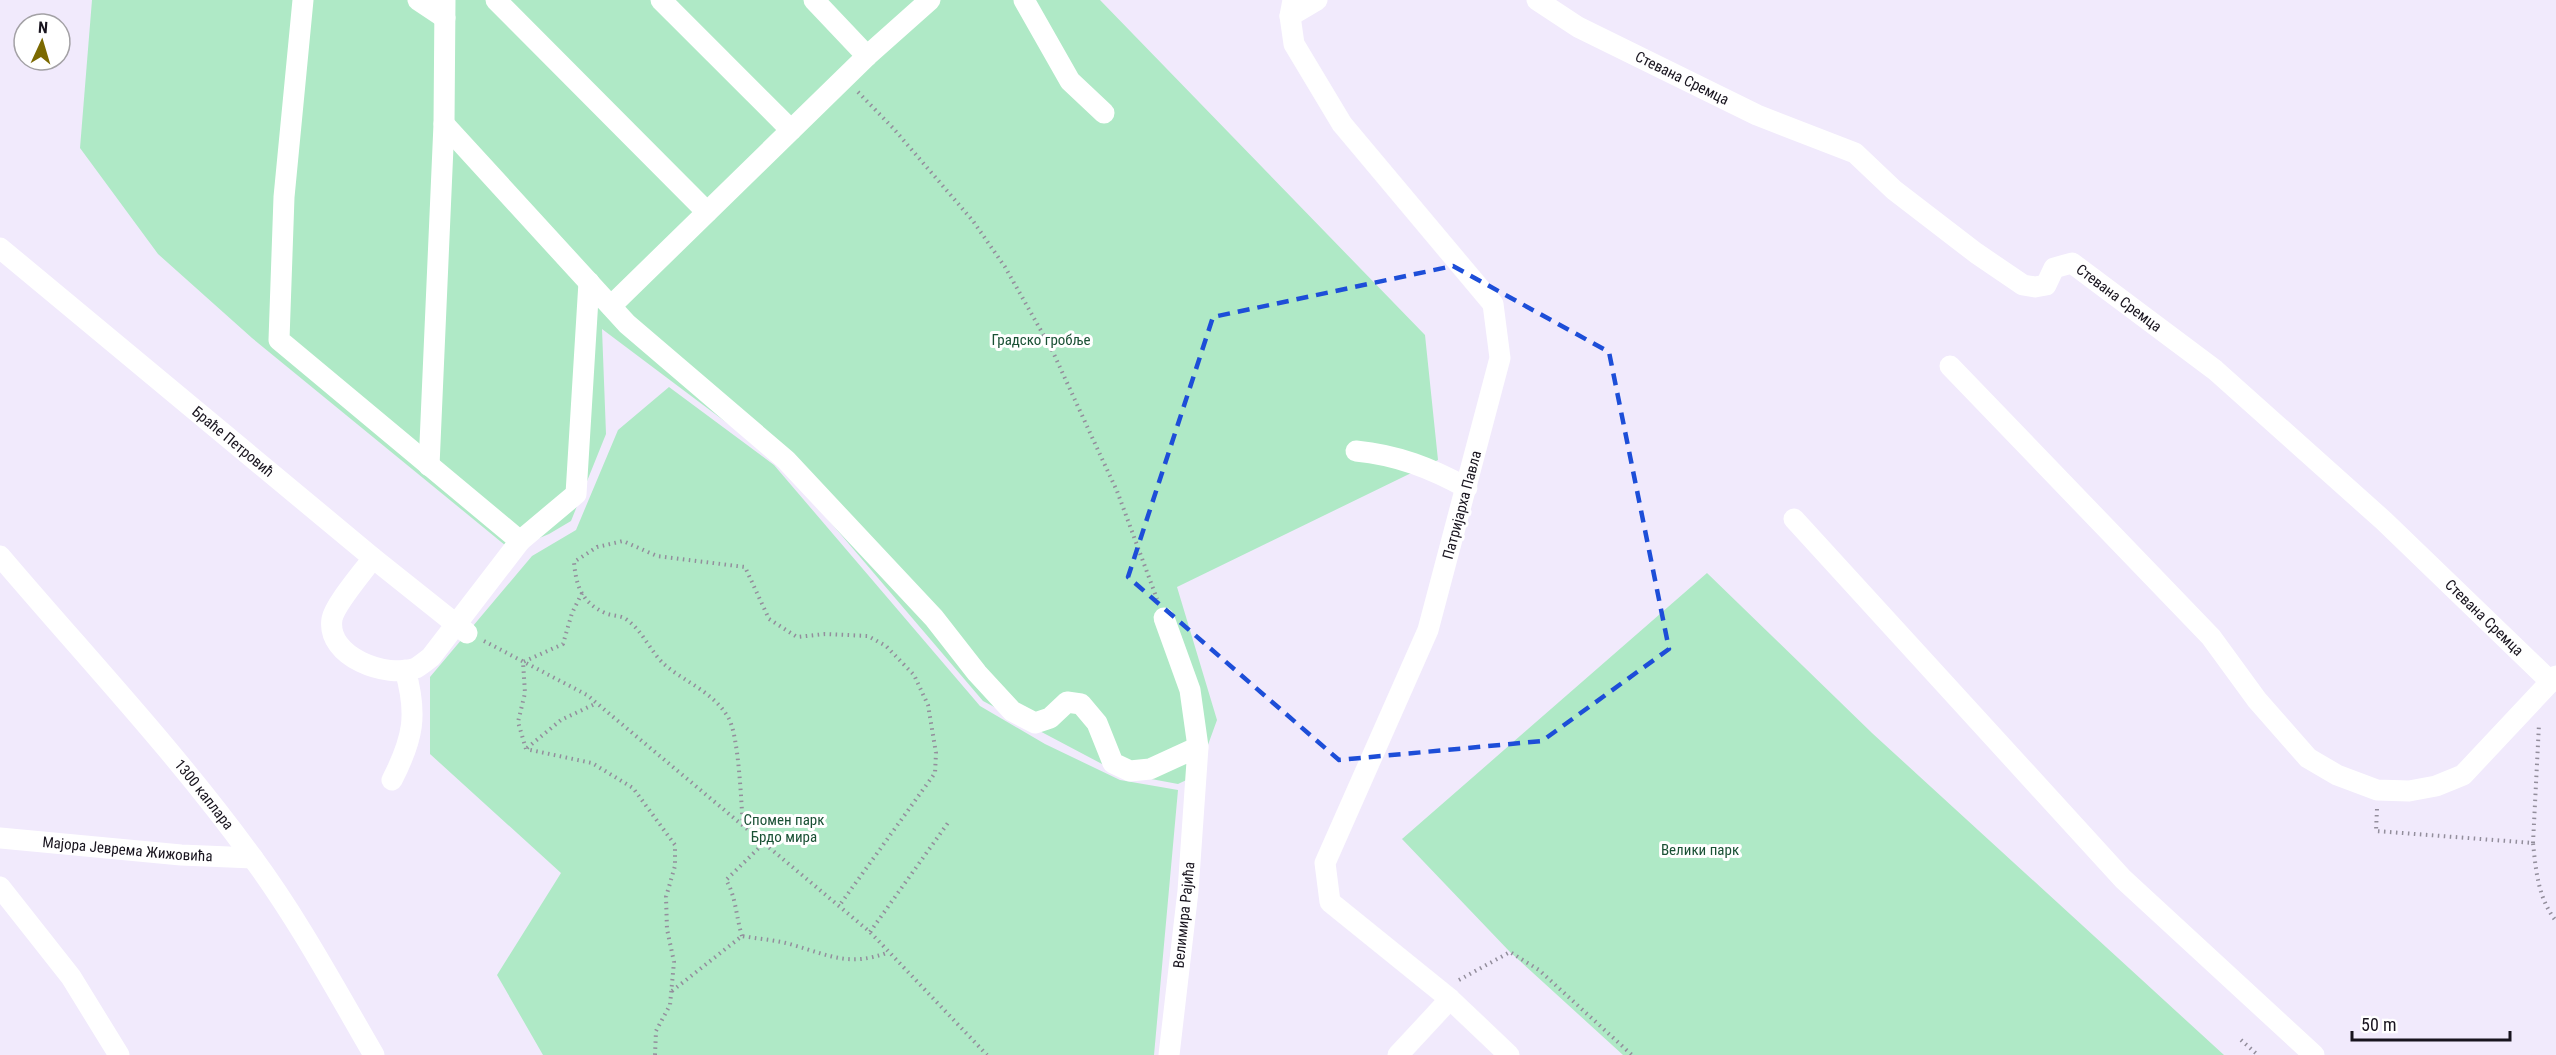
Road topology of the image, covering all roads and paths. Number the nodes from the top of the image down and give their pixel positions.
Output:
1 (303, 0) edge
2 (418, 0) edge
3 (496, 0) edge
4 (661, 0) edge
5 (814, 0) edge
6 (930, 0) edge
7 (1024, 0) edge
8 (1317, 0) edge
9 (1537, 0) edge
10 (1292, 8) edge
11 (445, 9) edge
12 (867, 56) junction
13 (845, 78) junction
14 (1104, 112) dead end
15 (444, 124) junction
16 (791, 130) junction
17 (707, 212) junction
18 (0, 248) edge
19 (589, 282) junction
20 (611, 306) junction
21 (1950, 366) dead end
22 (1356, 451) dead end
23 (429, 466) junction
24 (1467, 488) junction
25 (1794, 519) dead end
26 (520, 541) junction
27 (0, 556) edge
28 (373, 558) junction
29 (582, 593) junction
30 (1164, 618) joint
31 (462, 629) junction
32 (523, 662) junction
33 (405, 670) junction
34 (2549, 684) edge
35 (597, 703) junction
36 (1198, 747) junction
37 (526, 749) junction
38 (392, 780) dead end
39 (2377, 790) junction
40 (950, 820) dead end
41 (743, 826) junction
42 (0, 838) edge
43 (764, 843) junction
44 (2533, 843) junction
45 (253, 858) junction
46 (0, 887) edge
47 (839, 906) junction
48 (2556, 921) edge
49 (870, 932) junction
50 (742, 936) junction
51 (889, 952) junction
52 (672, 991) junction
53 (1445, 995) junction
54 (2241, 1040) dead end
55 (119, 1055) edge
56 (374, 1055) edge
57 (655, 1055) edge
58 (987, 1055) edge
59 (1169, 1055) edge
60 (1398, 1055) edge
61 (1509, 1055) edge
62 (1632, 1055) edge
63 (2258, 1055) edge
64 (2314, 1055) edge

1 - 23 street
2 - 11 street
3 - 17 street
4 - 16 street
5 - 12 street
6 - 12 street
7 - 14 street
8 - 10 street
9 - 34 street, Стевана Сремца
10 - 24 street, Патријарха Павла
11 - 15 street
12 - 13 street
13 - 16 street
13 - 30 path
15 - 19 street
15 - 23 street
16 - 17 street
17 - 20 street
18 - 28 street, Браће Петровић
19 - 20 street
19 - 26 street
20 - 36 street
21 - 39 street
22 - 24 street
23 - 26 street
24 - 53 street, Патријарха Павла
25 - 64 street
26 - 31 street
27 - 45 street, 1300 каплара
28 - 31 street, Браће Петровић
28 - 33 street
29 - 32 path
29 - 41 path
29 - 47 path
30 - 36 street, Велимира Рајића
31 - 32 path
31 - 33 street
32 - 35 path
32 - 37 path
33 - 38 street
34 - 39 street
34 - 44 path
35 - 37 path
35 - 41 path
36 - 59 street, Велимира Рајића
37 - 52 path
39 - 44 path
40 - 49 path
41 - 43 path
42 - 45 street, Мајора Јеврема Жижовића
43 - 47 path
43 - 50 path
44 - 48 path
45 - 56 street, 1300 каплара
46 - 55 street
47 - 49 path
49 - 51 path
50 - 51 path
50 - 52 path
51 - 58 path
52 - 57 path
53 - 60 street
53 - 61 street, Патријарха Павла
53 - 62 path
54 - 63 path

